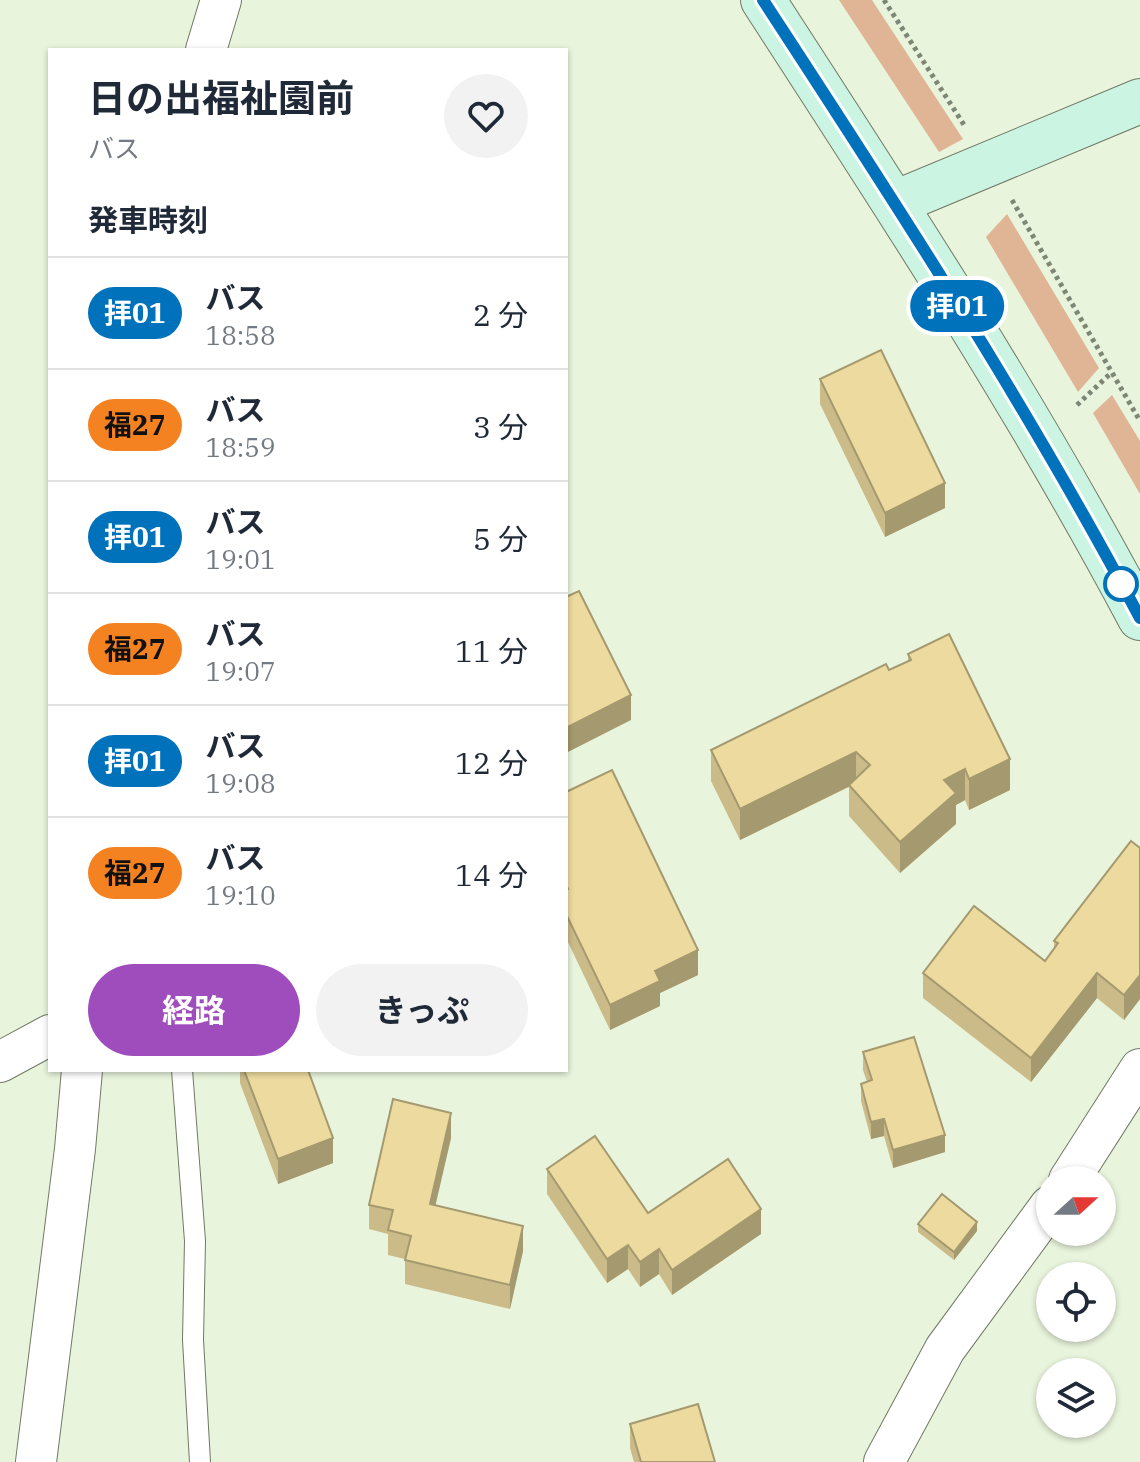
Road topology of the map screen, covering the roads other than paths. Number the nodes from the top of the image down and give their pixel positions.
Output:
1 (221, 0) edge
2 (763, 0) edge
3 (207, 48) edge
4 (1140, 101) edge
5 (895, 203) junction
6 (1140, 618) edge
7 (48, 1036) edge
8 (0, 1062) edge
9 (1140, 1069) edge
10 (82, 1072) edge
11 (182, 1072) edge
12 (1078, 1166) edge
13 (1036, 1225) edge
14 (36, 1462) edge
15 (200, 1462) edge
16 (884, 1462) edge

1 - 3 street
2 - 5 main road
4 - 5 main road
5 - 6 main road
7 - 8 street
9 - 12 street
10 - 14 street
11 - 15 lane
13 - 16 street

